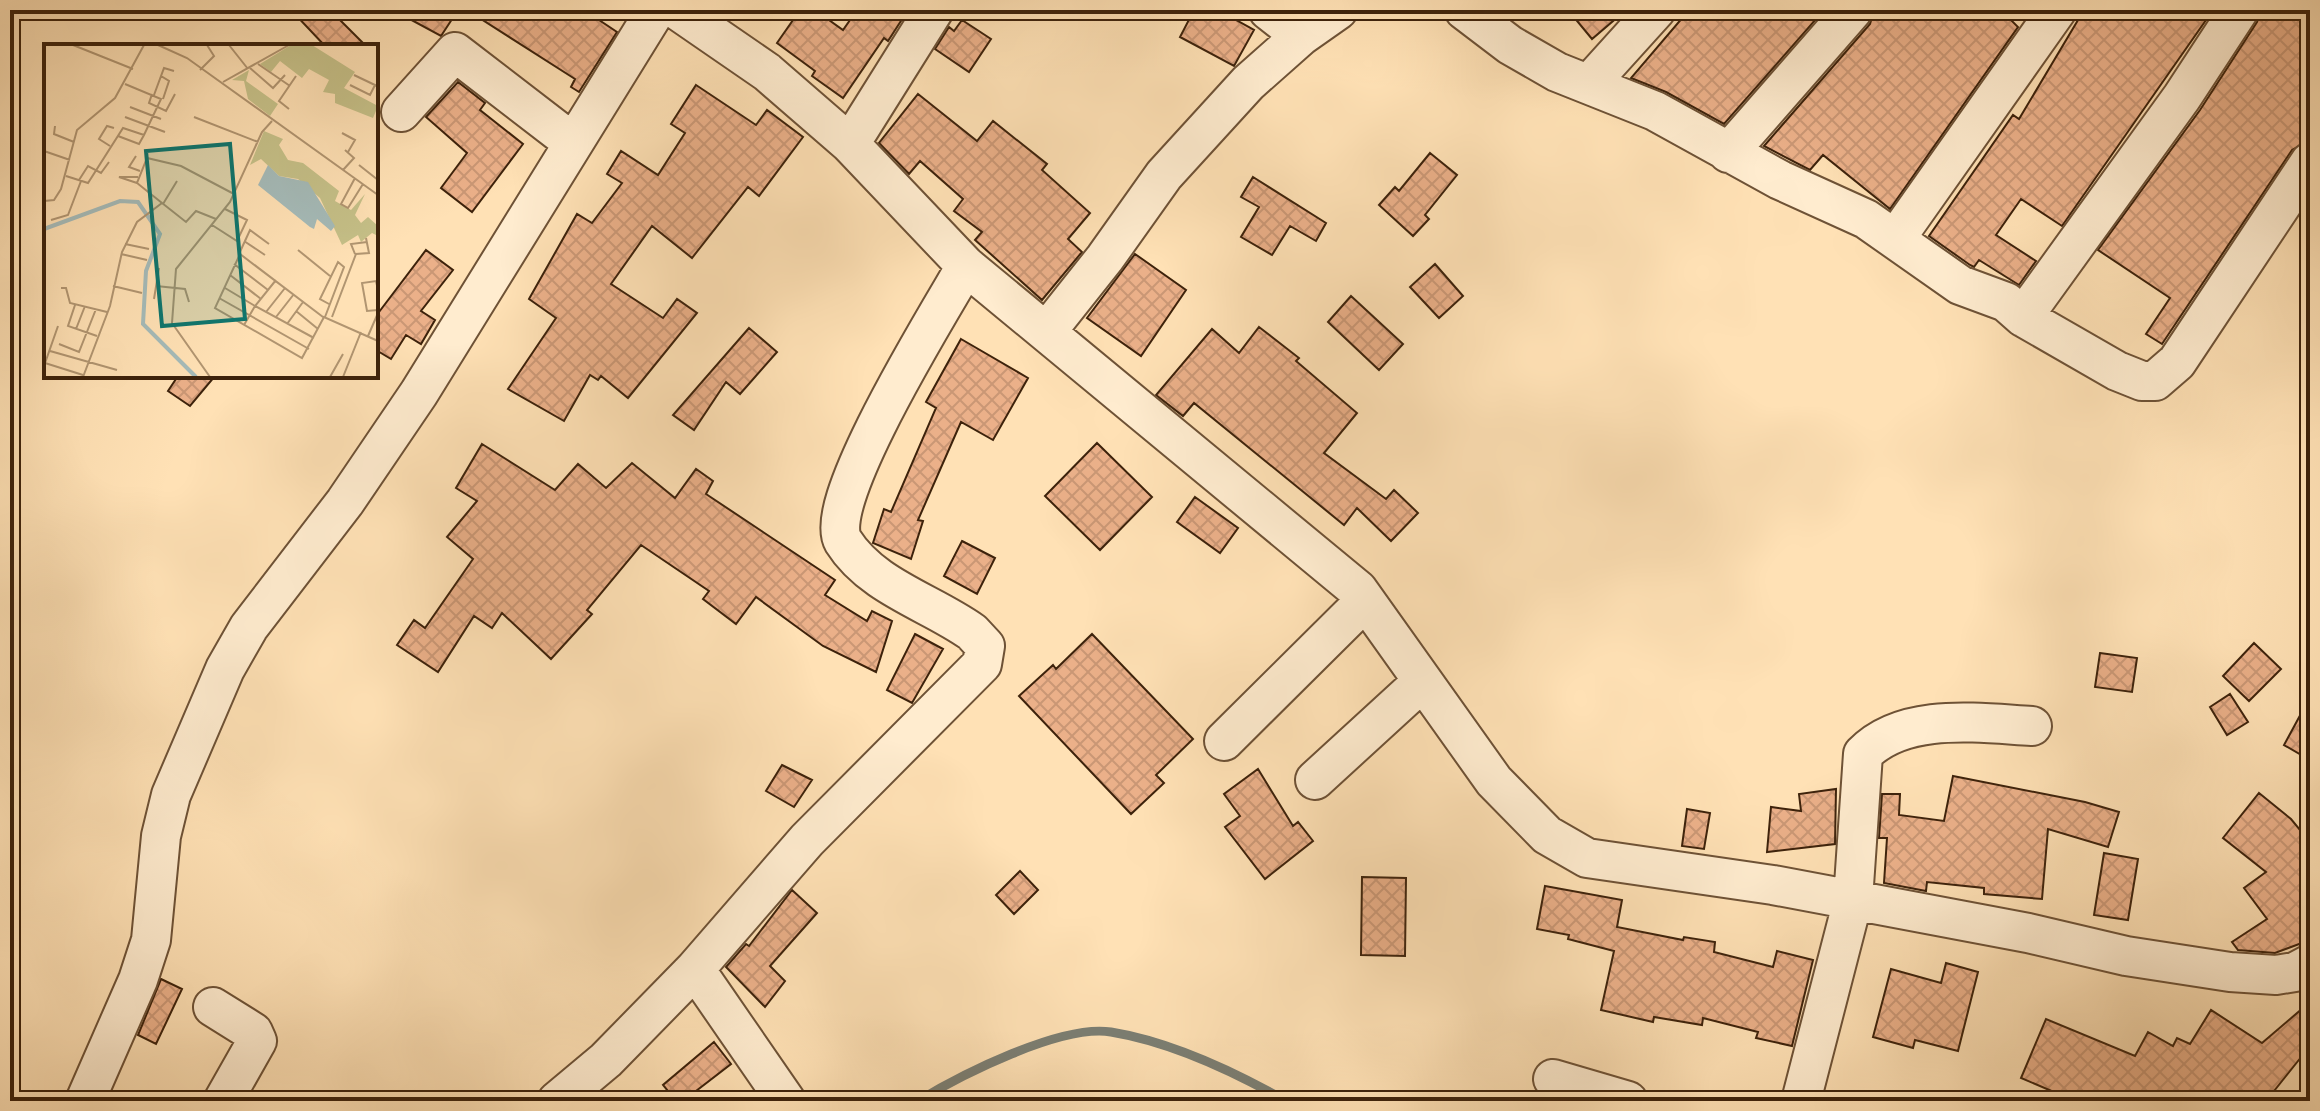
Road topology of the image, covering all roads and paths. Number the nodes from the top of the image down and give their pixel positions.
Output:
1 (656, 10) edge
2 (677, 10) edge
3 (934, 10) edge
4 (1268, 10) edge
5 (1338, 10) edge
6 (1464, 10) edge
7 (1656, 10) edge
8 (1853, 10) edge
9 (2239, 10) edge
10 (2040, 16) edge
11 (1301, 36) junction
12 (1590, 83) junction
13 (401, 112) dead end
14 (572, 142) junction
15 (850, 144) junction
16 (1728, 153) junction
17 (2310, 162) edge
18 (1896, 238) junction
19 (966, 266) junction
20 (2023, 317) junction
21 (1047, 331) junction
22 (1365, 601) junction
23 (1422, 682) junction
24 (2032, 726) dead end
25 (1224, 741) dead end
26 (1315, 780) dead end
27 (1853, 900) junction
28 (2310, 964) edge
29 (695, 969) junction
30 (213, 1007) dead end
31 (1553, 1079) dead end
32 (85, 1101) edge
33 (223, 1101) edge
34 (557, 1101) edge
35 (786, 1101) edge
36 (1628, 1101) edge
37 (1801, 1101) edge

1 - 14 street
2 - 15 street
3 - 15 street
4 - 11 street
5 - 11 street
6 - 12 street
7 - 12 street
8 - 16 street
9 - 20 street
10 - 18 street
11 - 21 street
12 - 16 street
13 - 14 street
14 - 32 street
15 - 19 street
16 - 18 street
17 - 20 street
18 - 20 street
19 - 21 street
19 - 29 street
21 - 22 street
22 - 23 street
22 - 25 street
23 - 26 street
23 - 27 street
24 - 27 street
27 - 28 street
27 - 37 street
29 - 34 street
29 - 35 street
30 - 33 street
31 - 36 street

